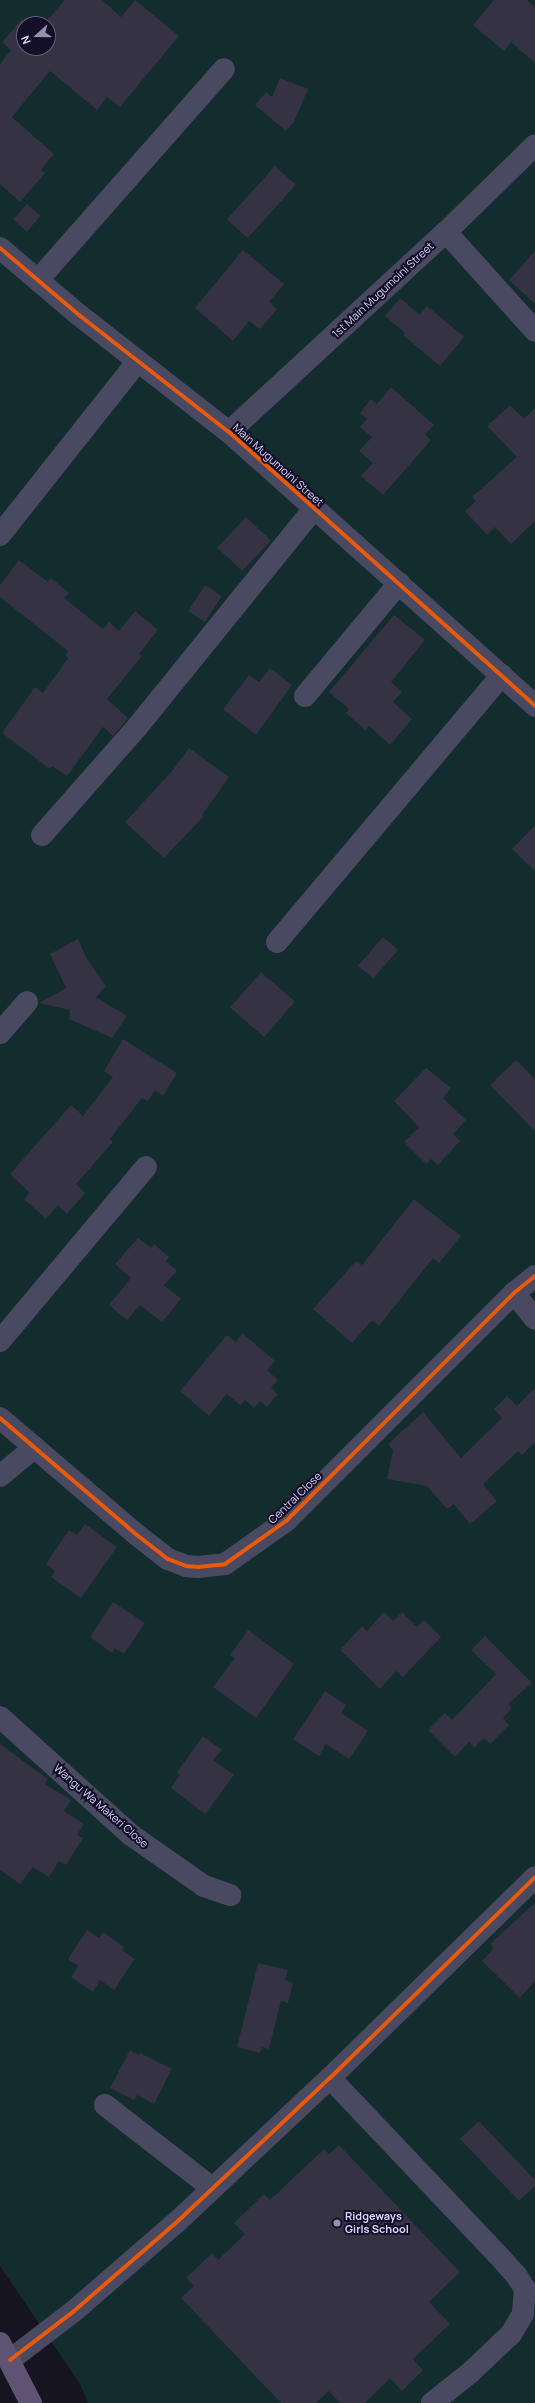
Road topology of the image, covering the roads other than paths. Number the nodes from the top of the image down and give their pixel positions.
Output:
1 (224, 69) dead end
2 (535, 145) edge
3 (446, 232) junction
4 (0, 248) edge
5 (38, 280) junction
6 (535, 331) edge
7 (138, 361) junction
8 (229, 432) junction
9 (314, 509) junction
10 (0, 535) edge
11 (399, 583) junction
12 (502, 675) junction
13 (305, 696) dead end
14 (535, 706) edge
15 (42, 835) dead end
16 (277, 942) dead end
17 (27, 1002) dead end
18 (0, 1033) edge
19 (146, 1167) dead end
20 (535, 1276) edge
21 (514, 1293) junction
22 (535, 1319) edge
23 (0, 1341) edge
24 (0, 1418) edge
25 (35, 1448) junction
26 (0, 1476) edge
27 (0, 1717) edge
28 (535, 1877) edge
29 (230, 1894) dead end
30 (330, 2078) junction
31 (105, 2105) dead end
32 (212, 2188) junction
33 (5, 2351) edge
34 (31, 2403) edge
35 (432, 2403) edge

1 - 5 street
2 - 3 street, 1st Main Mugumoini Street
3 - 6 street
3 - 8 street, 1st Main Mugumoini Street
4 - 5 street, Main Mugumoini Street
5 - 7 street, Main Mugumoini Street
7 - 8 street, Main Mugumoini Street
7 - 10 street
8 - 9 street, Main Mugumoini Street
9 - 11 street, Main Mugumoini Street
9 - 15 street
11 - 12 street, Main Mugumoini Street
11 - 13 street
12 - 14 street, Main Mugumoini Street
12 - 16 street
17 - 18 street
19 - 23 street
20 - 21 street, Central Close
21 - 22 street
21 - 25 street, Central Close
24 - 25 street, Central Close
25 - 26 street
27 - 29 street, Wangu Wa Makeri Close
28 - 30 street
30 - 32 street
30 - 35 street
31 - 32 street
32 - 33 street
33 - 34 main road

